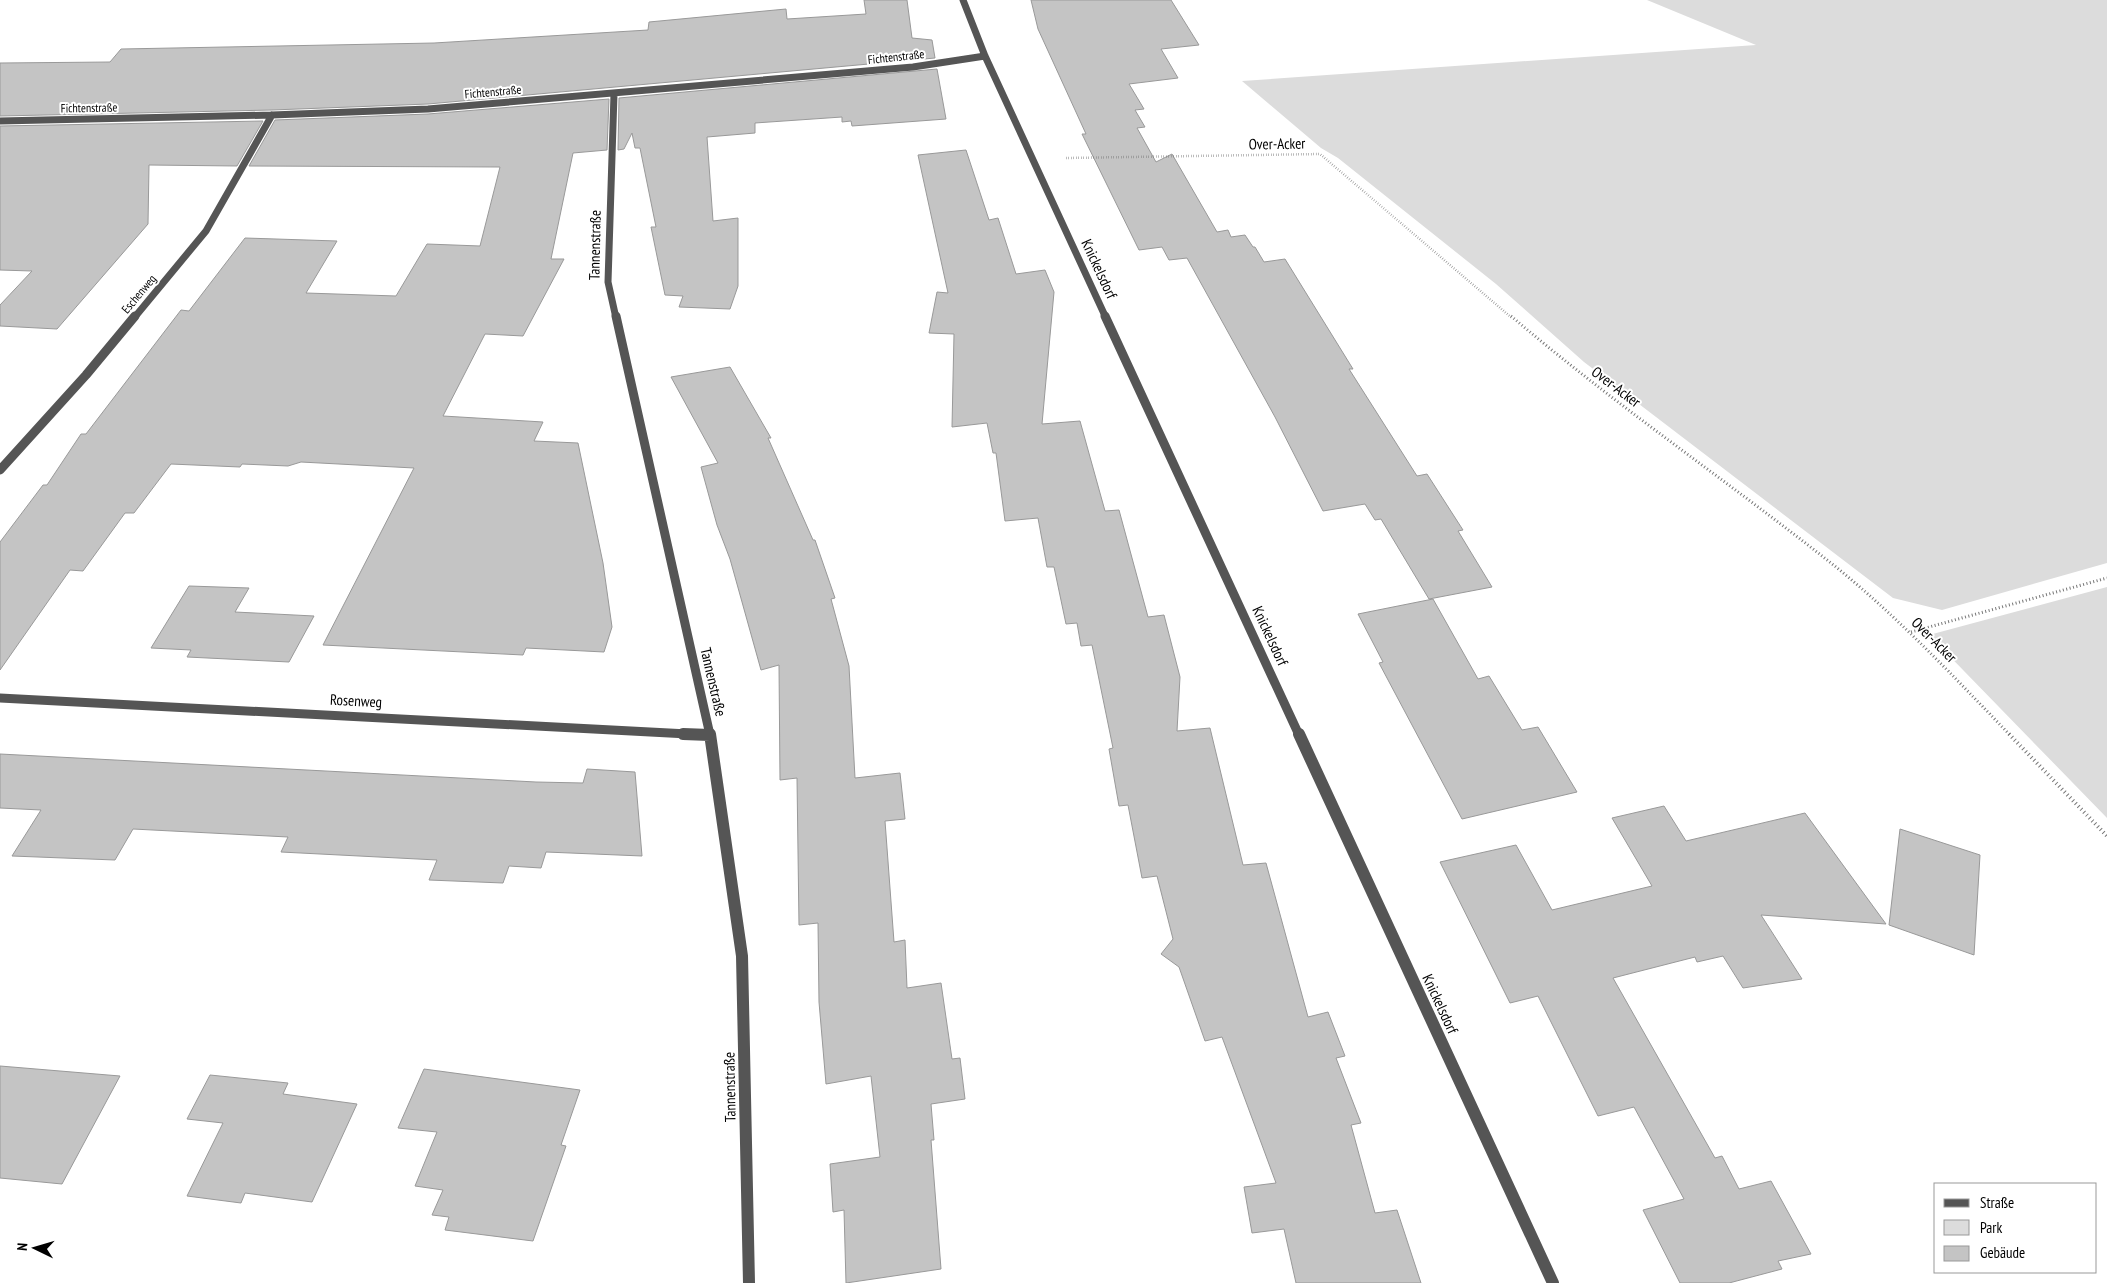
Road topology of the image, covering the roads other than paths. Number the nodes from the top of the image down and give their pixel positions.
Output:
1 (964, 0) edge
2 (985, 56) junction
3 (614, 94) junction
4 (272, 115) junction
5 (0, 121) edge
6 (0, 470) edge
7 (0, 698) edge
8 (710, 735) junction
9 (749, 1283) edge
10 (1553, 1283) edge

1 - 2 street, Knickelsdorf
2 - 3 street, Fichtenstraße
2 - 10 street, Knickelsdorf
3 - 4 street, Fichtenstraße
3 - 8 street, Tannenstraße
4 - 5 street, Fichtenstraße
4 - 6 street, Eschenweg
7 - 8 street, Rosenweg
8 - 9 street, Tannenstraße

